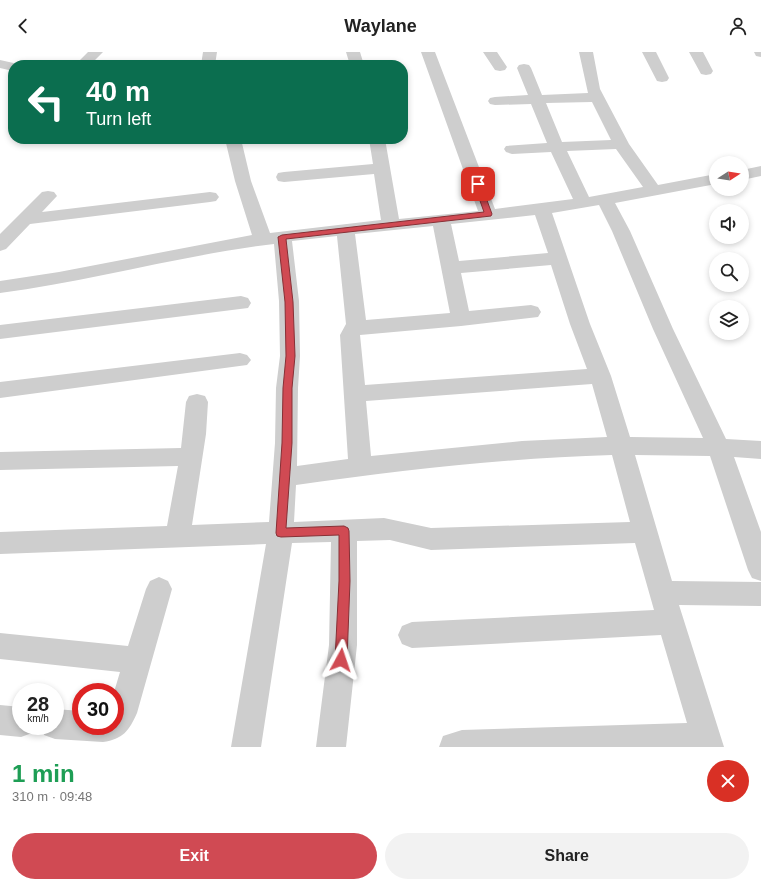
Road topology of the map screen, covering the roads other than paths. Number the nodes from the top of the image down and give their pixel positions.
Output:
1 (96, 52) edge
2 (428, 52) edge
3 (490, 52) edge
4 (586, 52) edge
5 (649, 52) edge
6 (696, 52) edge
7 (87, 60) edge
8 (500, 67) dead end
9 (524, 68) dead end
10 (706, 71) dead end
11 (662, 78) dead end
12 (597, 97) junction
13 (537, 101) junction
14 (495, 102) dead end
15 (234, 144) edge
16 (378, 144) edge
17 (621, 144) junction
18 (556, 146) junction
19 (512, 148) dead end
20 (381, 168) junction
21 (284, 177) dead end
22 (709, 180) edge
23 (654, 191) junction
24 (48, 196) dead end
25 (210, 197) dead end
26 (594, 202) junction
27 (542, 208) junction
28 (488, 214) junction
29 (441, 219) junction
30 (23, 220) junction
31 (391, 224) junction
32 (345, 230) junction
33 (272, 239) junction
34 (0, 245) edge
35 (558, 258) junction
36 (451, 268) junction
37 (0, 287) edge
38 (241, 303) dead end
39 (531, 312) dead end
40 (461, 319) junction
41 (357, 328) junction
42 (0, 332) edge
43 (240, 360) dead end
44 (600, 376) junction
45 (0, 390) edge
46 (354, 394) junction
47 (197, 402) dead end
48 (621, 445) junction
49 (718, 446) junction
50 (761, 450) edge
51 (190, 457) junction
52 (0, 461) edge
53 (360, 466) junction
54 (284, 477) junction
55 (344, 531) junction
56 (645, 532) junction
57 (281, 533) junction
58 (178, 537) junction
59 (0, 543) edge
60 (761, 570) edge
61 (159, 589) dead end
62 (662, 593) junction
63 (761, 594) edge
64 (671, 622) junction
65 (412, 635) dead end
66 (0, 646) edge
67 (138, 660) junction
68 (124, 706) edge
69 (0, 720) edge
70 (12, 721) edge
71 (708, 742) edge
72 (246, 747) edge
73 (331, 747) edge
74 (454, 747) edge

1 - 7 street
2 - 28 street
3 - 8 street
4 - 12 street
5 - 11 street
6 - 10 street
9 - 13 street
12 - 13 street
12 - 17 street
13 - 14 street
13 - 18 street
15 - 33 street
16 - 20 street
17 - 18 street
17 - 23 street
18 - 19 street
18 - 26 street
20 - 21 street
20 - 31 street
22 - 23 street
23 - 26 street
24 - 30 street
25 - 30 street
26 - 27 street
26 - 49 street
27 - 28 street
27 - 35 street
28 - 29 street
29 - 31 street
29 - 36 street
30 - 34 street
31 - 32 street
32 - 33 street
32 - 41 street
33 - 37 street
33 - 54 street
35 - 36 street
35 - 44 street
36 - 40 street
38 - 42 street
39 - 40 street
40 - 41 street
41 - 46 street
43 - 45 street
44 - 46 street
44 - 48 street
46 - 53 street
47 - 51 street
48 - 49 street
48 - 53 street
48 - 56 street
49 - 50 street
49 - 60 street
51 - 52 street
51 - 58 street
53 - 54 street
54 - 57 street
55 - 56 street
55 - 57 street
55 - 73 street
56 - 62 street
57 - 58 street
57 - 72 street
58 - 59 street
61 - 67 street
62 - 63 street
62 - 64 street
64 - 65 street
64 - 71 street
66 - 67 street
67 - 68 street
69 - 70 street
71 - 74 street

